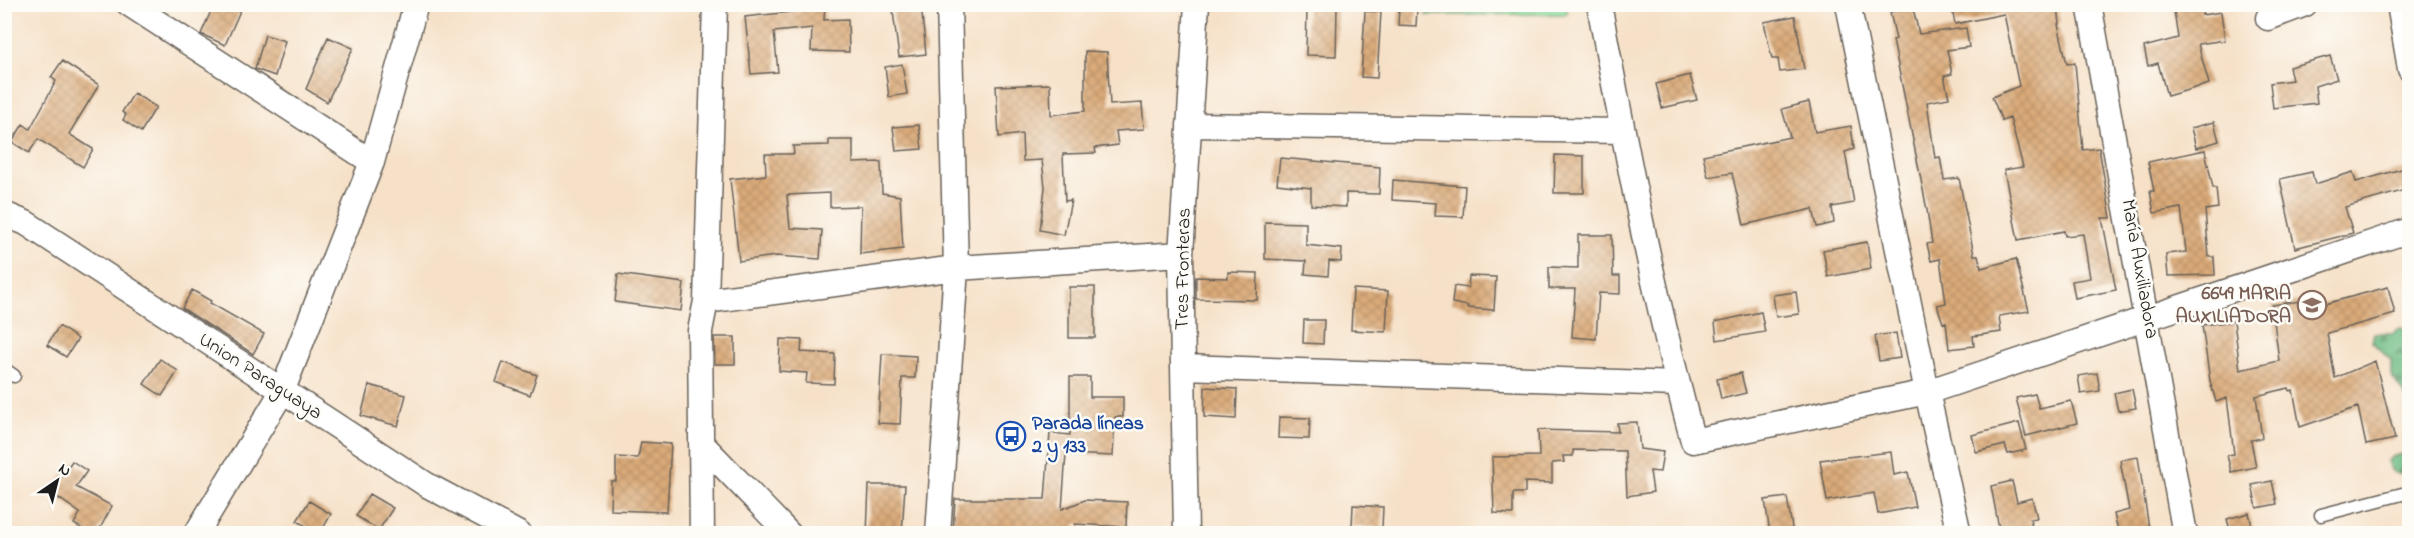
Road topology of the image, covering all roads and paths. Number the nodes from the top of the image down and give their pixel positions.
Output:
1 (129, 4) edge
2 (416, 4) edge
3 (715, 4) edge
4 (949, 4) edge
5 (1197, 4) edge
6 (1599, 4) edge
7 (1848, 4) edge
8 (2089, 4) edge
9 (2305, 4) edge
10 (2399, 4) edge
11 (2268, 18) dead end
12 (2409, 69) edge
13 (1189, 125) junction
14 (1623, 131) junction
15 (372, 162) junction
16 (4, 214) edge
17 (2409, 230) edge
18 (1181, 254) junction
19 (956, 268) junction
20 (706, 301) junction
21 (2148, 316) junction
22 (1184, 367) junction
23 (1677, 384) junction
24 (282, 392) junction
25 (1927, 392) junction
26 (701, 443) junction
27 (2409, 492) edge
28 (2321, 515) dead end
29 (196, 534) edge
30 (519, 534) edge
31 (702, 534) edge
32 (789, 534) edge
33 (938, 534) edge
34 (1186, 534) edge
35 (1959, 534) edge
36 (2186, 534) edge

1 - 15 street
2 - 15 street
3 - 20 street
4 - 19 street
5 - 13 street, Tres Fronteras
6 - 14 street
7 - 25 street
8 - 21 street, María Auxiliadora
9 - 11 street
10 - 12 street
13 - 14 street
13 - 18 street, Tres Fronteras
14 - 23 street
15 - 24 street
16 - 24 street, Union Paraguaya
17 - 21 street
18 - 19 street
18 - 22 street, Tres Fronteras
19 - 20 street
19 - 33 street
20 - 26 street
21 - 25 street
21 - 36 street, María Auxiliadora
22 - 23 street
22 - 34 street, Tres Fronteras
23 - 25 street
24 - 29 street
24 - 30 street, Union Paraguaya
25 - 35 street
26 - 31 street
26 - 32 street
27 - 28 lane

